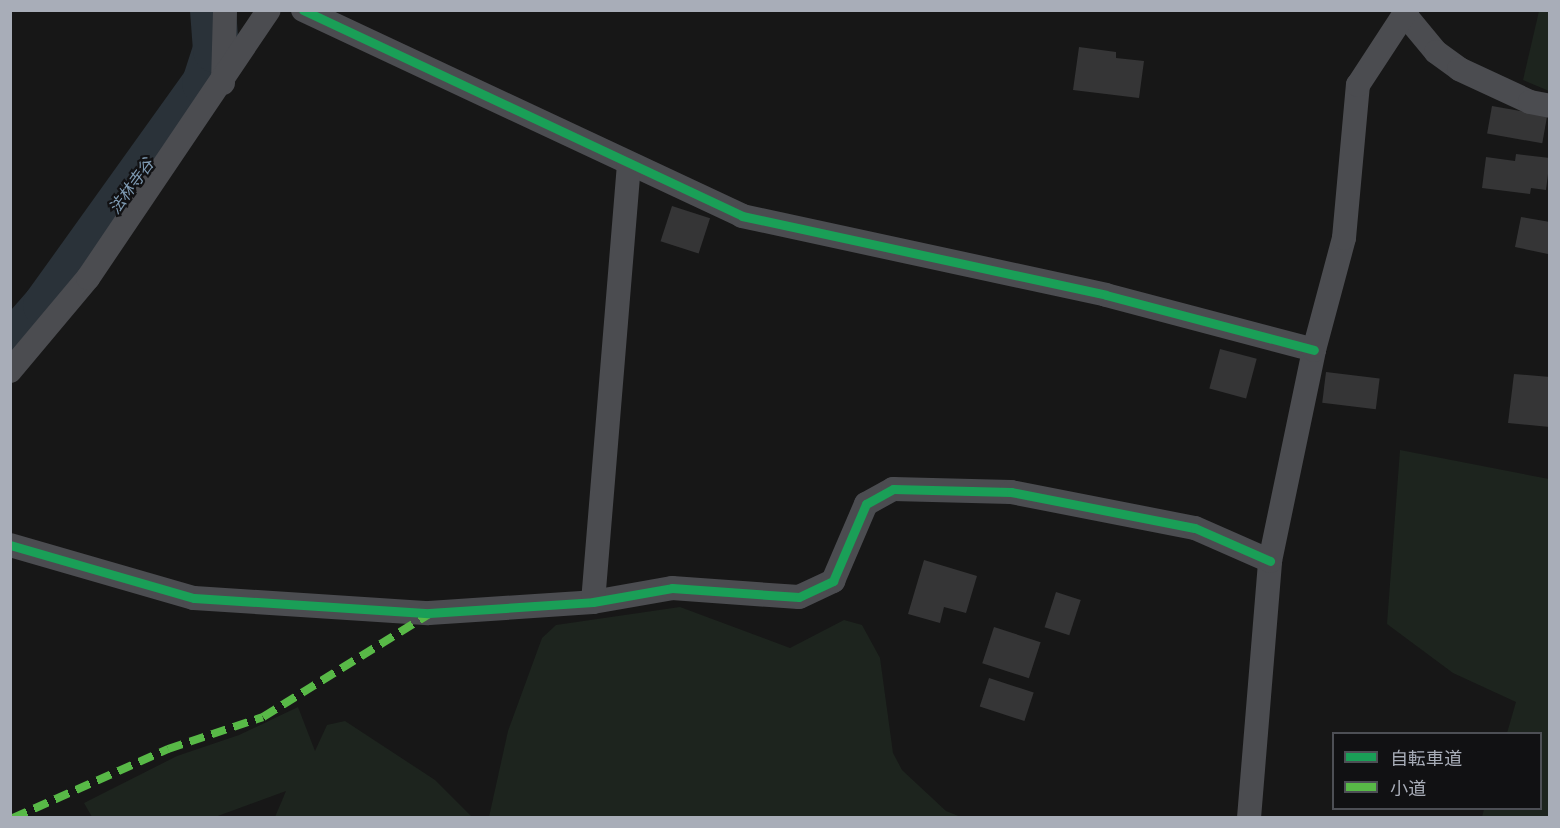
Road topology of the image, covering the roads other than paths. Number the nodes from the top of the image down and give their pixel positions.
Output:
1 (225, 10) edge
2 (269, 10) edge
3 (303, 10) edge
4 (1407, 14) edge
5 (223, 85) junction
6 (1550, 105) edge
7 (628, 163) junction
8 (1314, 350) junction
9 (10, 371) edge
10 (10, 545) edge
11 (1270, 561) junction
12 (593, 602) junction
13 (1249, 818) edge

1 - 5 street
2 - 5 street
3 - 7 street
4 - 6 street
4 - 8 street
5 - 9 street
7 - 8 street
7 - 12 street
8 - 11 street
10 - 12 street
11 - 12 street
11 - 13 street

